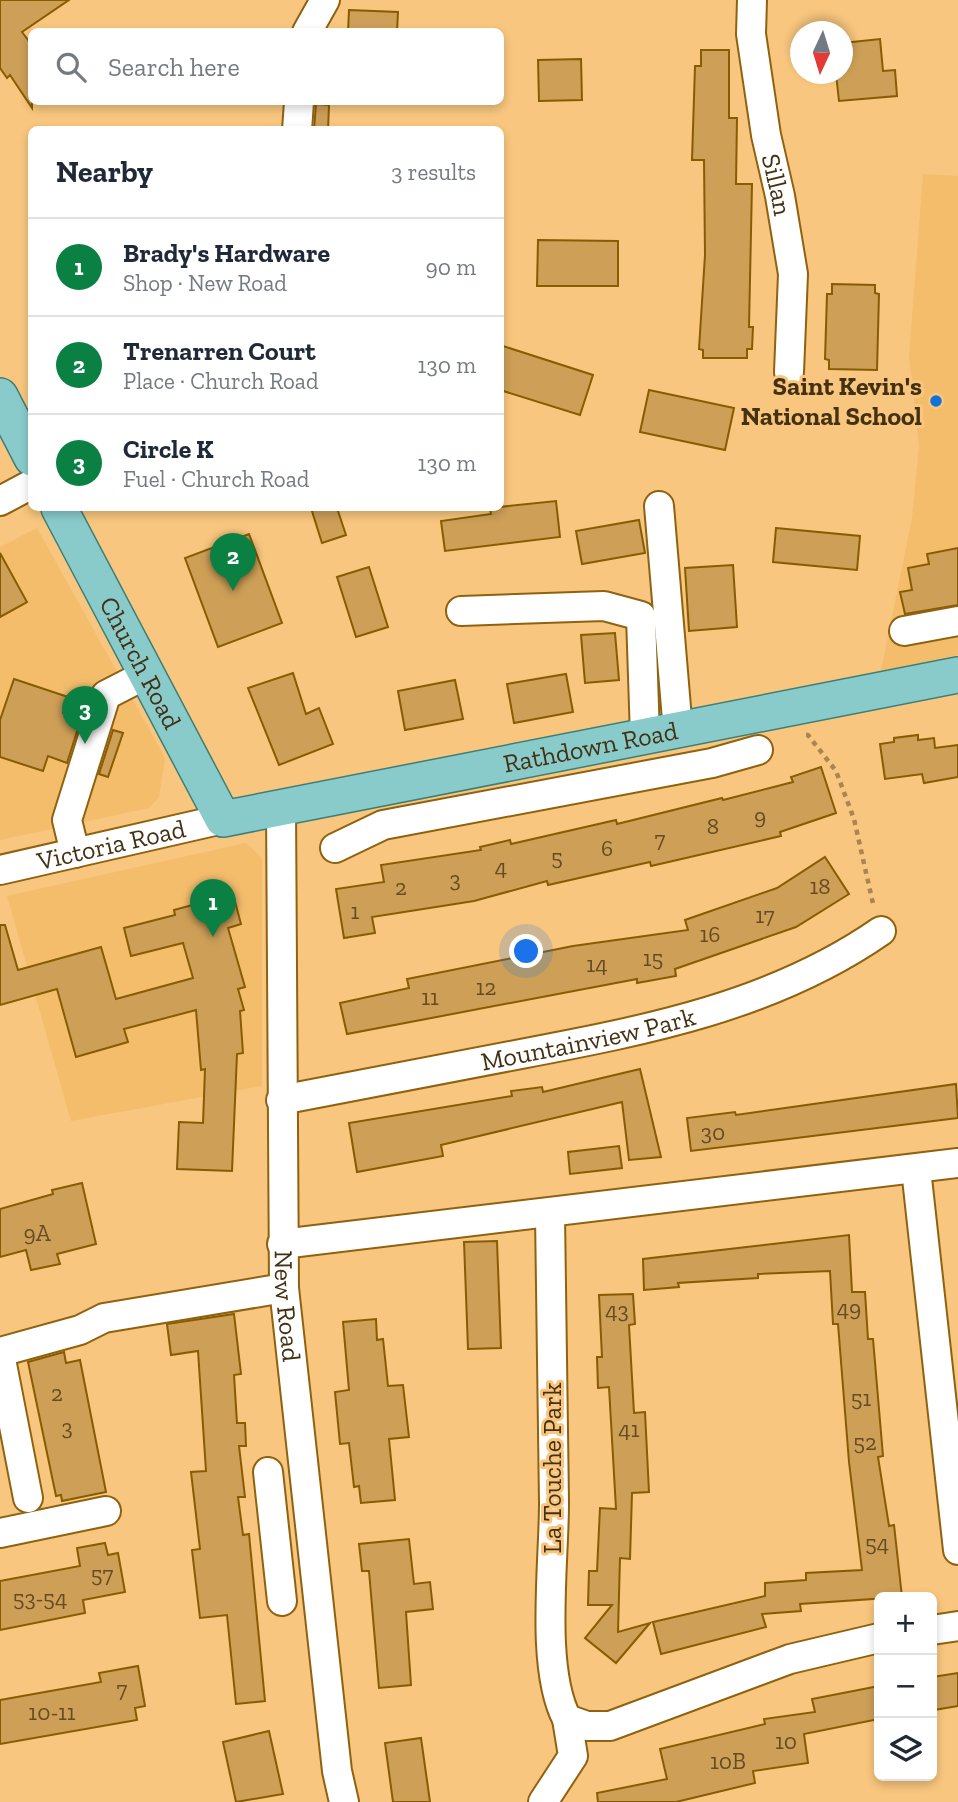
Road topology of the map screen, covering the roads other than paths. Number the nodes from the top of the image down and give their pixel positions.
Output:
1 (326, 0) edge
2 (752, 0) edge
3 (309, 28) edge
4 (299, 105) edge
5 (297, 126) edge
6 (789, 372) dead end
7 (14, 410) edge
8 (28, 447) edge
9 (28, 486) edge
10 (0, 501) edge
11 (659, 506) dead end
12 (61, 511) edge
13 (461, 611) dead end
14 (958, 621) edge
15 (904, 631) dead end
16 (147, 674) junction
17 (958, 675) edge
18 (675, 732) junction
19 (758, 750) road end
20 (712, 762) junction
21 (281, 806) junction
22 (223, 819) junction
23 (335, 848) dead end
24 (75, 853) junction
25 (0, 870) edge
26 (881, 931) road end
27 (281, 1100) junction
28 (958, 1163) edge
29 (916, 1169) junction
30 (550, 1214) junction
31 (282, 1244) junction
32 (284, 1288) junction
33 (0, 1353) edge
34 (306, 1486) junction
35 (29, 1498) dead end
36 (106, 1511) dead end
37 (0, 1533) edge
38 (958, 1550) edge
39 (316, 1579) junction
40 (958, 1626) edge
41 (937, 1629) edge
42 (874, 1639) edge
43 (567, 1719) junction
44 (344, 1802) edge
45 (543, 1802) edge

1 - 3 street
2 - 6 street, Sillan
4 - 5 street
7 - 8 main road
9 - 10 street
11 - 18 street
12 - 16 main road, Church Road
13 - 18 street
14 - 15 street
16 - 22 main road, Church Road
16 - 24 street
17 - 18 main road, Rathdown Road
18 - 20 street
18 - 21 main road, Rathdown Road
19 - 20 street
20 - 23 street
21 - 22 main road, Rathdown Road
21 - 27 street, New Road
22 - 24 street, Victoria Road
24 - 25 street, Victoria Road
26 - 27 street, Mountainview Park
27 - 31 street, New Road
28 - 29 street
29 - 30 street
29 - 38 street
30 - 31 street
30 - 43 street, La Touche Park
31 - 32 street, New Road
32 - 33 street
32 - 34 street, New Road
33 - 35 street
34 - 39 street, New Road
34 - 39 street
36 - 37 street
39 - 44 street, New Road
40 - 41 street
42 - 43 street
43 - 45 street, La Touche Park

